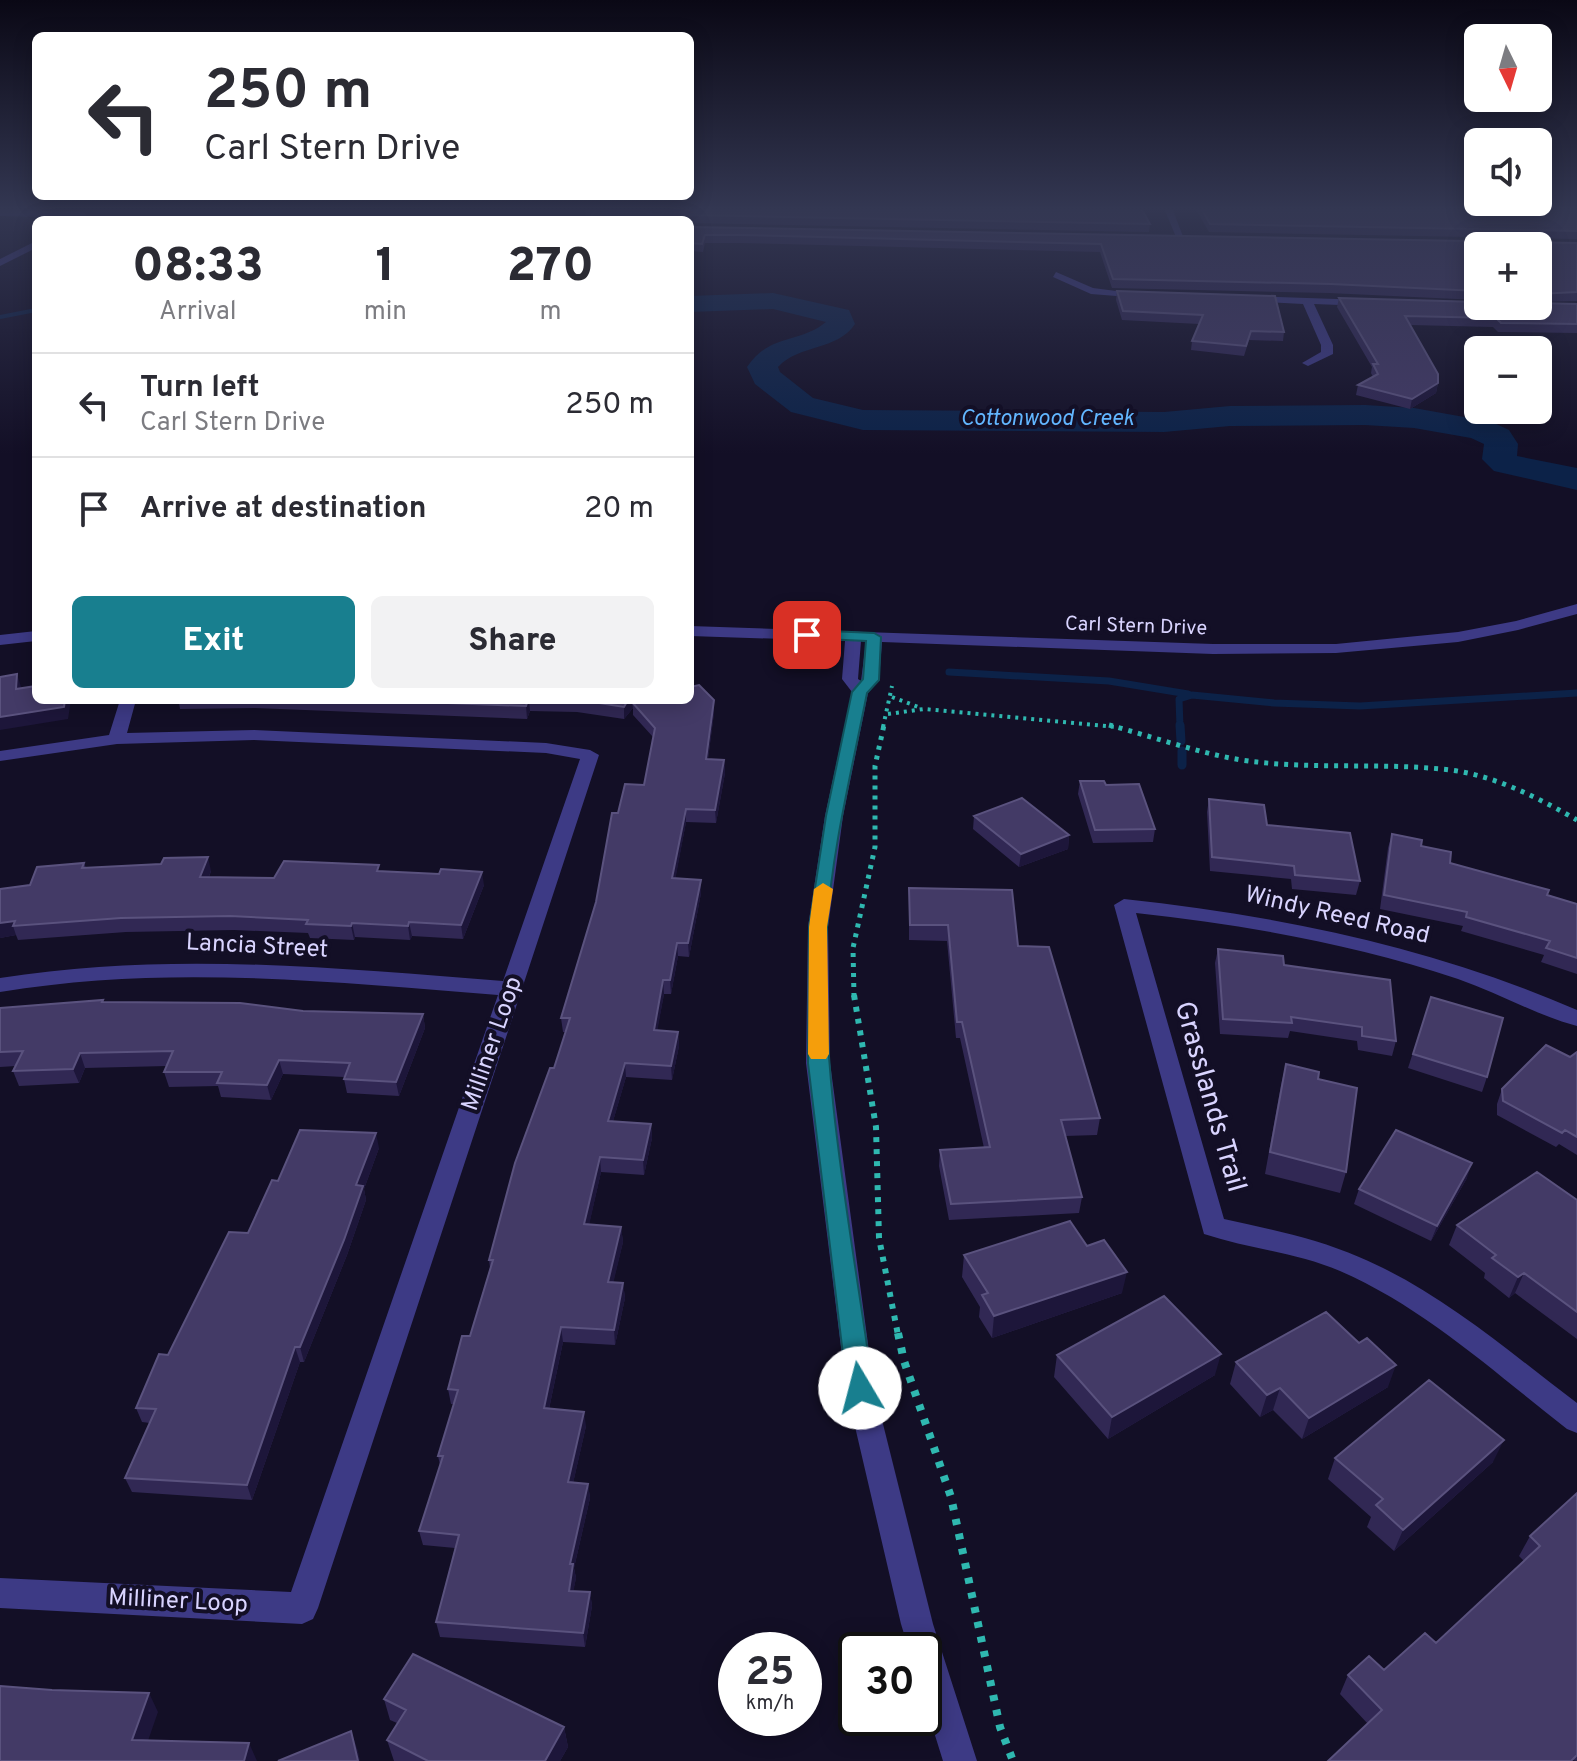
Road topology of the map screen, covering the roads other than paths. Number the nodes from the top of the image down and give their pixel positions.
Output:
1 (1089, 290) edge
2 (1157, 296) edge
3 (1232, 298) edge
4 (1307, 301) junction
5 (1381, 303) edge
6 (1308, 363) dead end
7 (1577, 609) edge
8 (694, 631) edge
9 (32, 636) edge
10 (853, 636) junction
11 (874, 637) junction
12 (0, 640) edge
13 (860, 692) junction
14 (127, 704) edge
15 (117, 739) junction
16 (0, 756) edge
17 (1124, 905) joint
18 (0, 985) edge
19 (511, 989) junction
20 (1577, 1019) edge
21 (1577, 1420) edge
22 (0, 1593) edge
23 (960, 1761) edge

1 - 2 street
3 - 4 street
4 - 5 street
4 - 6 street
7 - 11 street, Carl Stern Drive
8 - 10 street, Carl Stern Drive
9 - 12 street
10 - 11 street, Carl Stern Drive
10 - 13 street
11 - 13 street
13 - 23 street
14 - 15 street
15 - 16 street, Milliner Loop
15 - 19 street, Milliner Loop
17 - 20 street, Windy Reed Road
17 - 21 street, Grasslands Trail
18 - 19 street, Lancia Street
19 - 22 street, Milliner Loop

